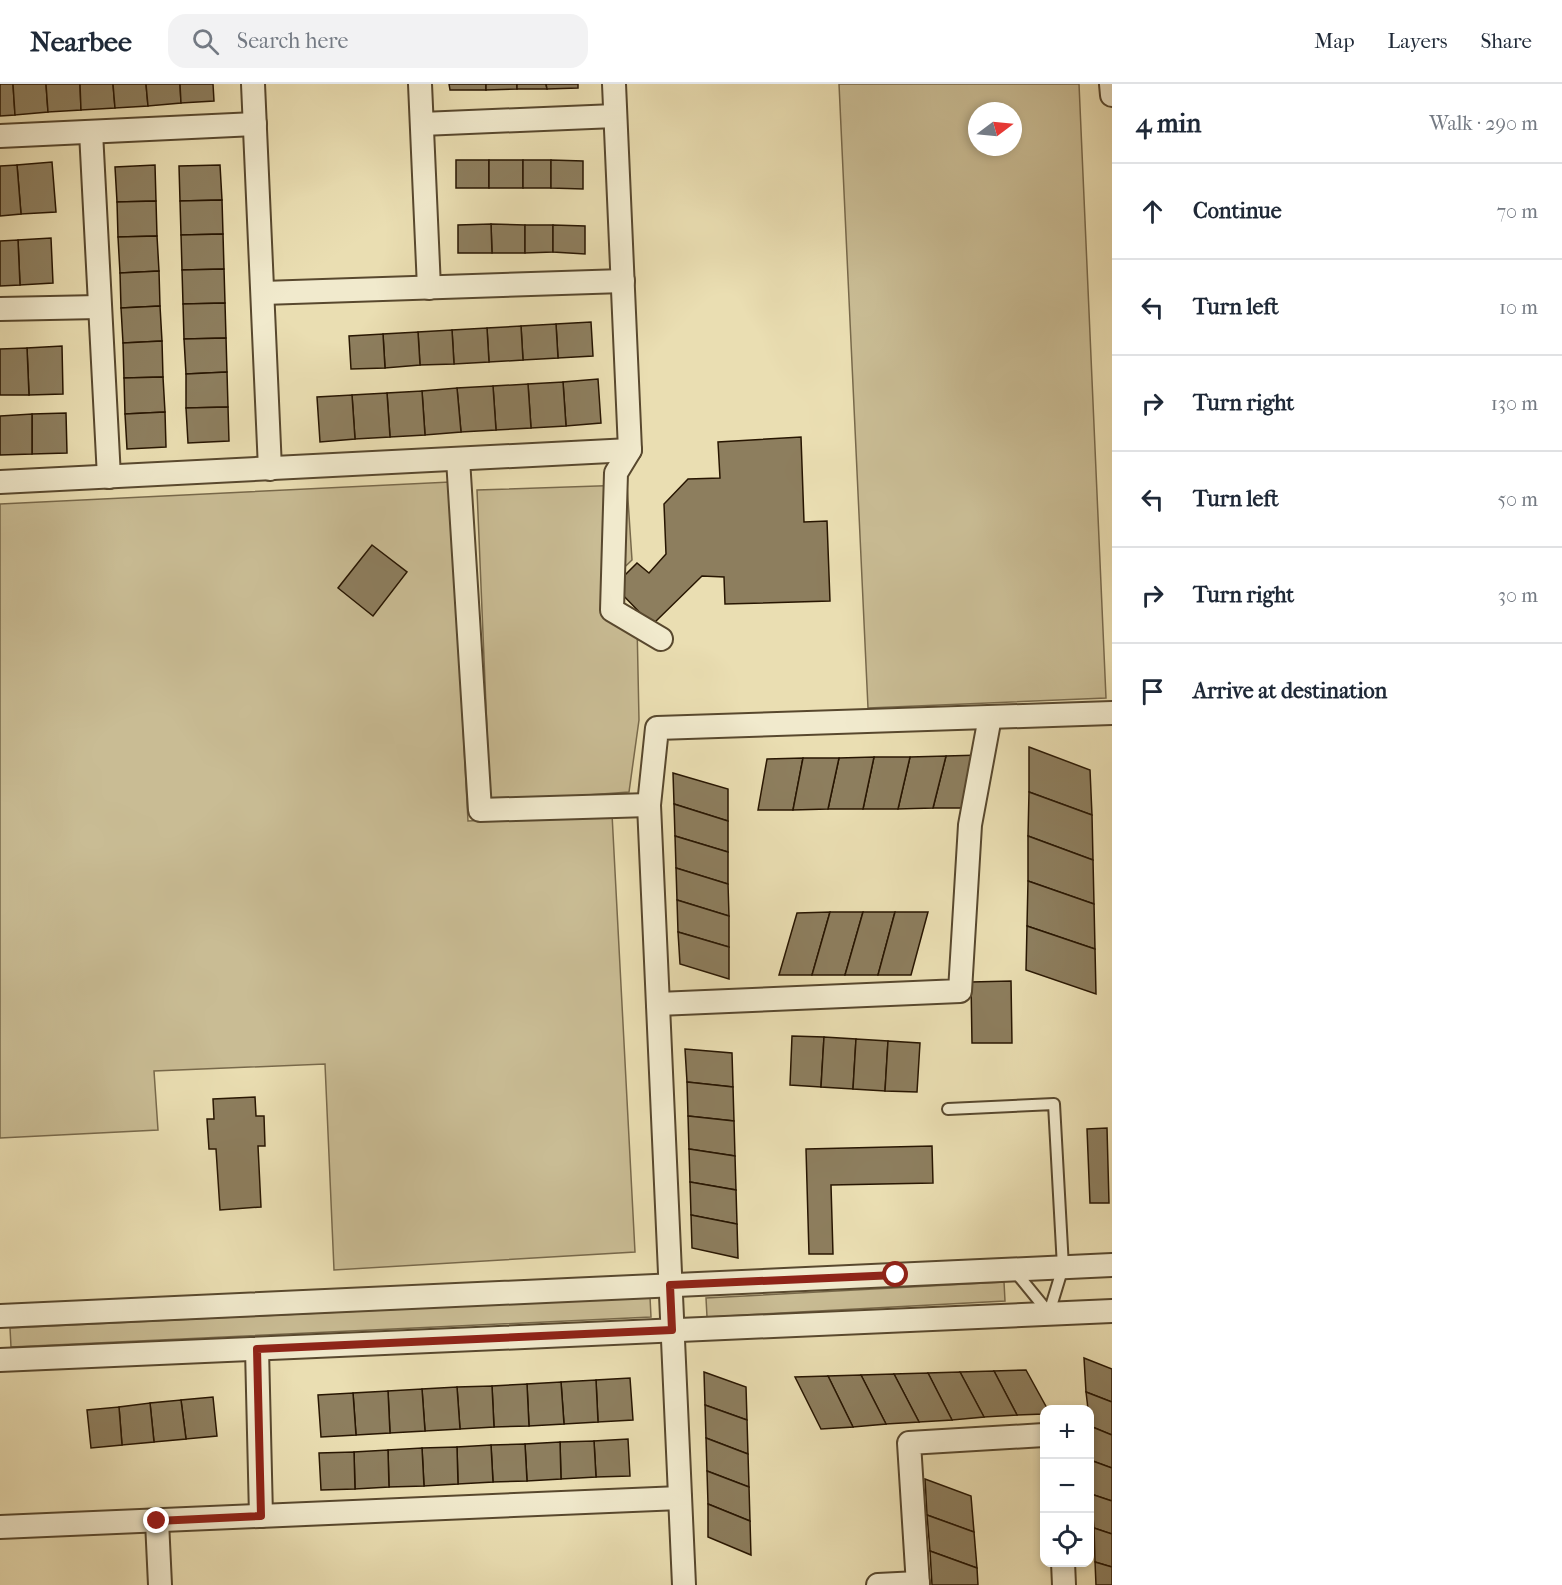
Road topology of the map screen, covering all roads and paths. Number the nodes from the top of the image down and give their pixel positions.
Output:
1 (253, 84) edge
2 (420, 84) edge
3 (614, 84) edge
4 (1112, 84) edge
5 (1112, 95) edge
6 (615, 116) junction
7 (255, 124) junction
8 (422, 124) junction
9 (91, 132) junction
10 (0, 136) edge
11 (622, 281) junction
12 (429, 288) junction
13 (263, 293) junction
14 (99, 307) junction
15 (0, 309) edge
16 (630, 450) junction
17 (458, 459) junction
18 (270, 469) junction
19 (109, 477) junction
20 (0, 483) edge
21 (661, 639) dead end
22 (1112, 713) edge
23 (990, 717) junction
24 (649, 805) junction
25 (658, 1004) junction
26 (948, 1109) dead end
27 (1112, 1265) edge
28 (1063, 1267) junction
29 (1013, 1269) junction
30 (670, 1285) junction
31 (1112, 1311) edge
32 (1049, 1313) junction
33 (0, 1316) edge
34 (672, 1330) junction
35 (257, 1349) junction
36 (0, 1360) edge
37 (1040, 1435) edge
38 (680, 1498) junction
39 (261, 1516) junction
40 (157, 1521) junction
41 (0, 1527) edge
42 (1063, 1567) edge
43 (918, 1584) edge
44 (160, 1585) edge
45 (684, 1585) edge
46 (878, 1585) edge
47 (1064, 1585) edge

1 - 7 street
2 - 8 street
3 - 6 street
4 - 5 street
6 - 8 street
6 - 11 street
7 - 9 street
7 - 13 street
8 - 12 street
9 - 10 street
9 - 14 street
11 - 12 street
11 - 16 street
12 - 13 street
13 - 18 street
14 - 15 street
14 - 19 street
16 - 17 street
16 - 21 street
17 - 18 street
17 - 24 street
18 - 19 street
19 - 20 street
22 - 23 street
23 - 24 street
23 - 25 street
24 - 25 street
25 - 30 street
26 - 28 lane
27 - 28 street
28 - 29 street
28 - 32 lane
29 - 30 street
29 - 32 lane
30 - 33 street
30 - 34 street
31 - 32 street
32 - 34 street
34 - 35 street
34 - 38 street
35 - 36 street
35 - 39 street
37 - 43 street
38 - 39 street
38 - 45 street
39 - 40 street
40 - 41 street
40 - 44 street
42 - 47 street
43 - 46 street

